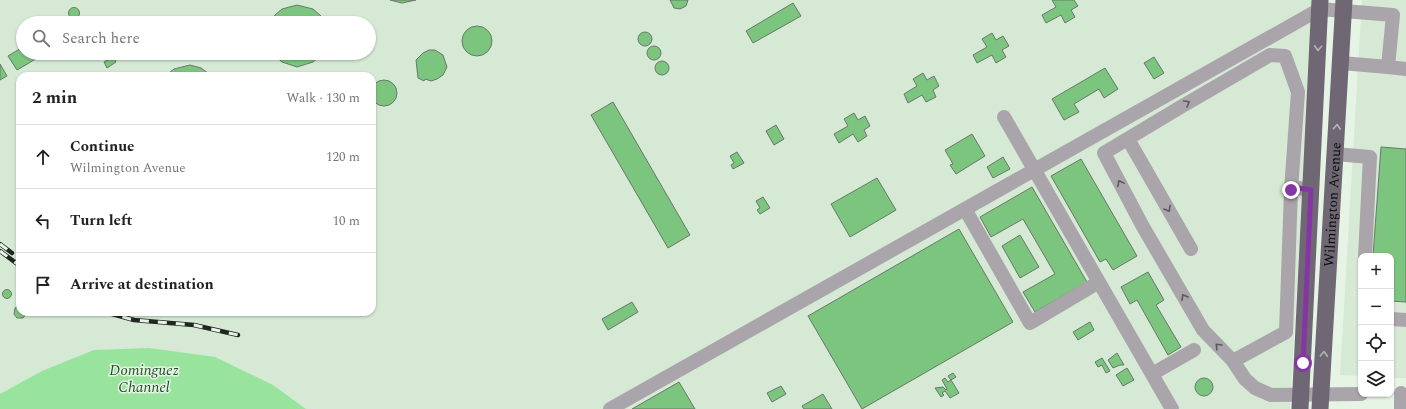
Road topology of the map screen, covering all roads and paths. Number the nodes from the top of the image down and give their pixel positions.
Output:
1 (1320, 5) edge
2 (1344, 5) edge
3 (1399, 16) edge
4 (1340, 64) junction
5 (1388, 67) junction
6 (1406, 68) edge
7 (1203, 75) junction
8 (1211, 90) junction
9 (1004, 117) dead end
10 (1125, 119) junction
11 (1131, 137) junction
12 (1335, 154) junction
13 (1034, 170) junction
14 (1291, 190) junction
15 (1311, 190) junction
16 (965, 209) junction
17 (1191, 249) dead end
18 (1365, 253) edge
19 (1099, 282) junction
20 (1394, 319) edge
21 (1406, 320) edge
22 (1194, 350) dead end
23 (1233, 361) junction
24 (1152, 374) junction
25 (1399, 393) edge
26 (1358, 395) edge
27 (1300, 401) edge
28 (1321, 401) edge
29 (610, 409) edge
30 (1172, 409) edge
31 (1401, 409) edge

1 - 2 street
1 - 7 street
1 -> 15 main road, Wilmington Avenue
2 - 3 street
2 - 4 main road, Wilmington Avenue
3 - 5 street
4 - 5 street
12 -> 4 main road, Wilmington Avenue
5 - 6 street
7 - 8 street
7 - 10 street
11 -> 8 street
8 - 14 street
9 - 13 street
10 - 11 street
10 - 13 street
11 -> 17 street
23 -> 11 street
12 - 18 street
28 -> 12 main road, Wilmington Avenue
13 - 16 street
13 - 19 street
14 - 15 street
14 - 23 street
15 - 27 main road, Wilmington Avenue
16 - 19 street
16 - 29 street
19 - 24 street
20 - 21 street
22 - 24 street
23 - 27 street
24 - 30 street
25 - 31 street
26 - 28 street
27 - 28 street

